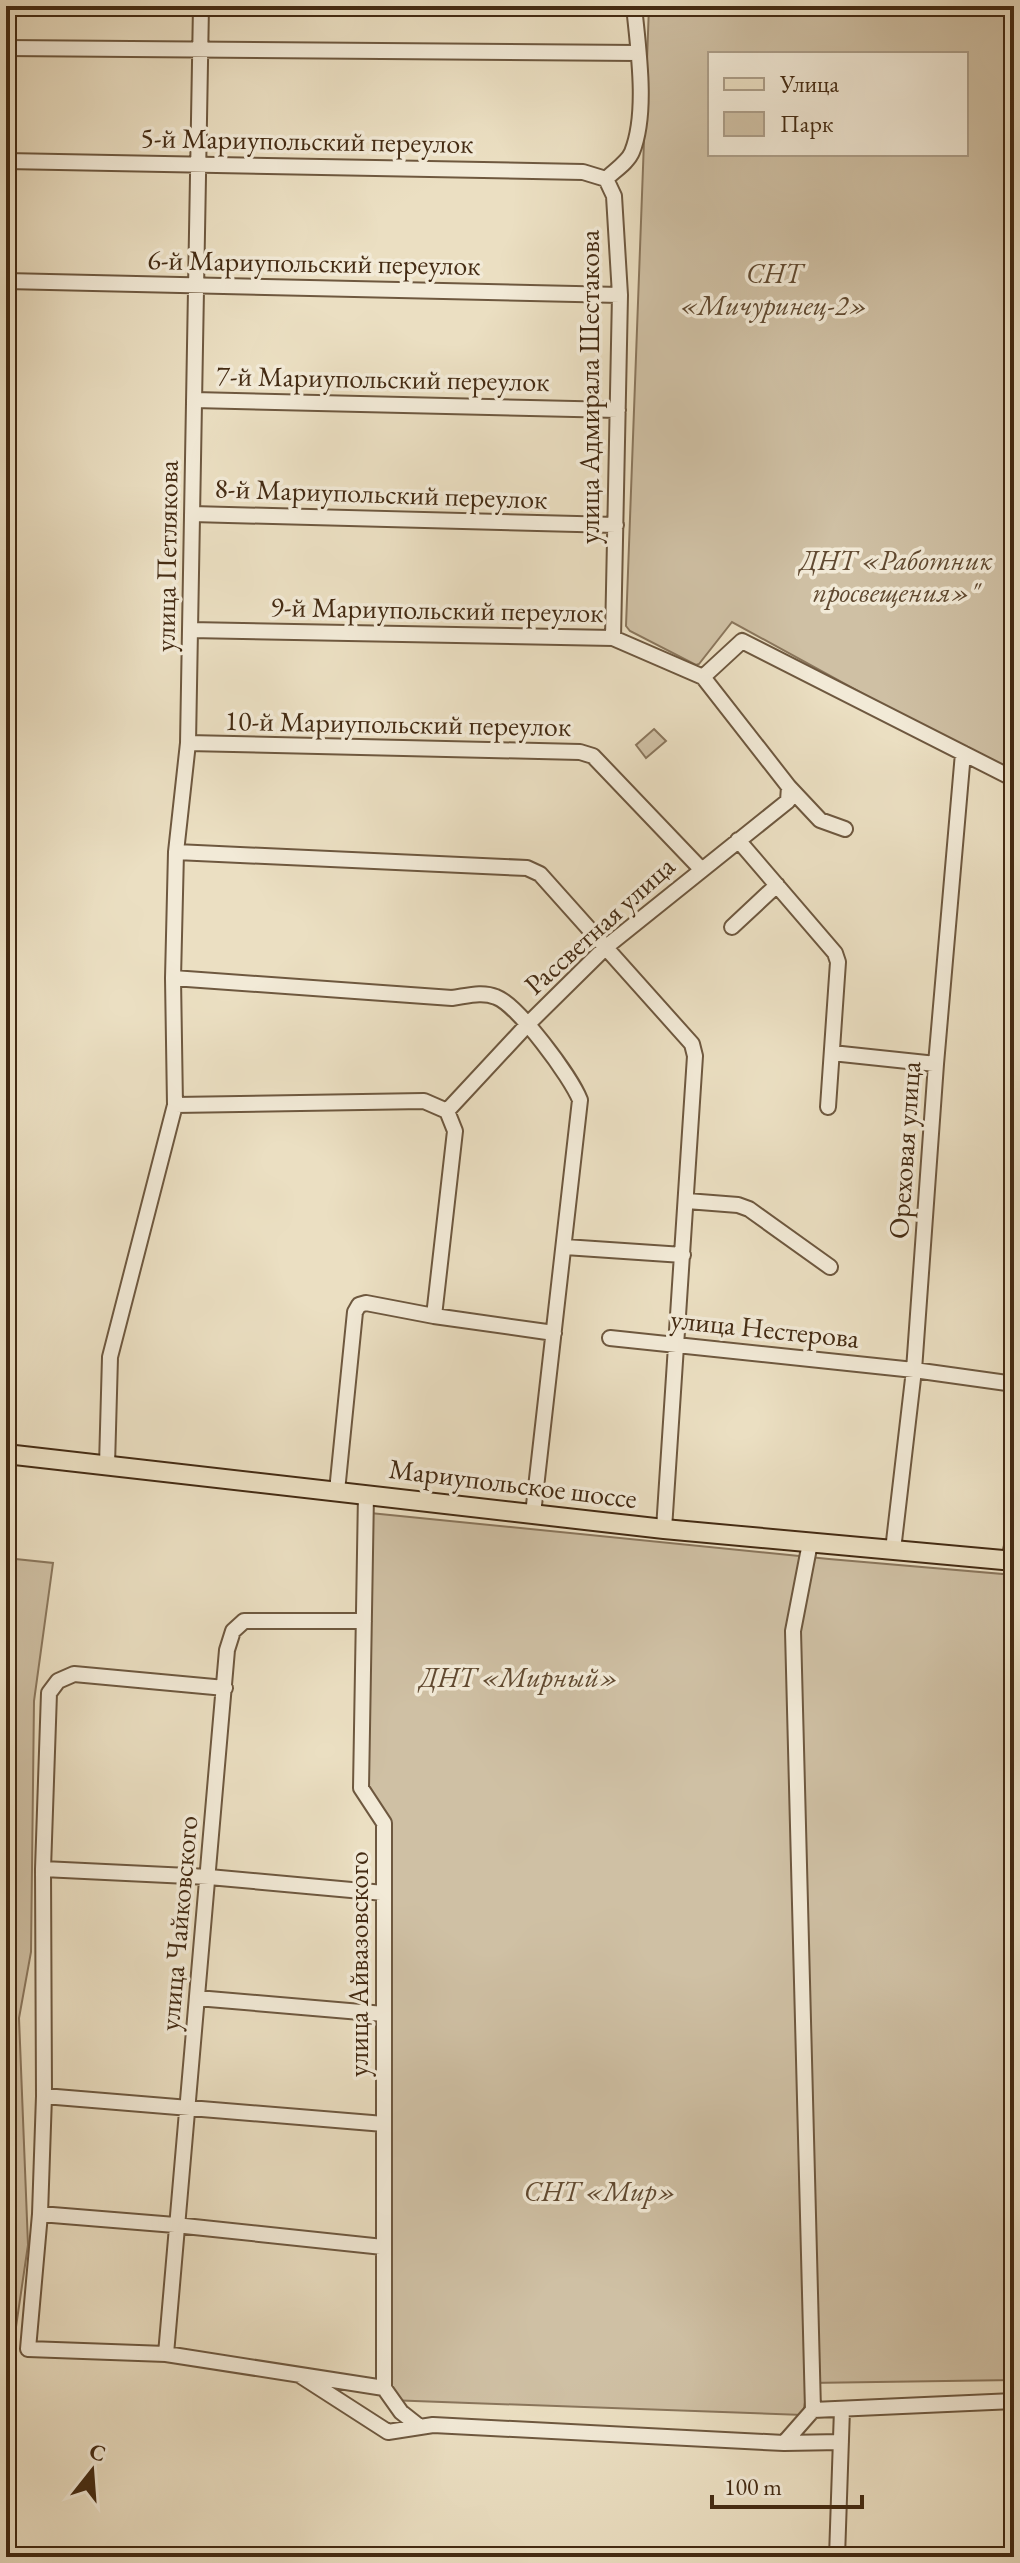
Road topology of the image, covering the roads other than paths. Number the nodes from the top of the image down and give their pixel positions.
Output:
1 (201, 6) edge
2 (634, 6) edge
3 (6, 48) edge
4 (200, 50) junction
5 (638, 53) junction
6 (6, 161) edge
7 (198, 164) junction
8 (606, 179) junction
9 (6, 281) edge
10 (196, 285) junction
11 (620, 295) junction
12 (194, 400) junction
13 (618, 410) junction
14 (192, 514) junction
15 (616, 525) junction
16 (190, 630) junction
17 (613, 638) junction
18 (703, 677) junction
19 (188, 743) junction
20 (963, 753) junction
21 (1014, 779) edge
22 (789, 787) junction
23 (845, 829) dead end
24 (738, 840) junction
25 (176, 852) junction
26 (701, 869) junction
27 (777, 885) junction
28 (732, 927) dead end
29 (606, 947) junction
30 (173, 978) junction
31 (527, 1025) junction
32 (832, 1053) junction
33 (936, 1064) junction
34 (175, 1105) junction
35 (828, 1107) dead end
36 (447, 1111) junction
37 (687, 1201) junction
38 (565, 1247) junction
39 (683, 1255) junction
40 (830, 1267) dead end
41 (434, 1316) junction
42 (554, 1333) junction
43 (610, 1338) dead end
44 (677, 1345) junction
45 (914, 1370) junction
46 (1014, 1384) edge
47 (6, 1454) edge
48 (107, 1465) junction
49 (337, 1491) junction
50 (366, 1494) junction
51 (533, 1514) junction
52 (664, 1529) junction
53 (1014, 1537) edge
54 (810, 1543) junction
55 (893, 1550) junction
56 (1012, 1560) edge
57 (364, 1621) junction
58 (225, 1688) junction
59 (43, 1869) junction
60 (209, 1877) junction
61 (384, 1893) junction
62 (197, 1998) junction
63 (384, 2014) junction
64 (44, 2096) junction
65 (187, 2108) junction
66 (384, 2124) junction
67 (40, 2214) junction
68 (175, 2225) junction
69 (383, 2247) junction
70 (166, 2354) junction
71 (297, 2374) junction
72 (384, 2388) junction
73 (1014, 2401) edge
74 (842, 2409) junction
75 (813, 2410) junction
76 (420, 2427) junction
77 (841, 2442) junction
78 (784, 2443) junction
79 (837, 2557) edge

1 - 4 street, улица Петлякова
2 - 5 street
3 - 4 street
4 - 5 street
4 - 7 street, улица Петлякова
5 - 8 street
6 - 7 street, 5-й Мариупольский переулок
7 - 8 street, 5-й Мариупольский переулок
7 - 10 street, улица Петлякова
8 - 11 street, улица Адмирала Шестакова
9 - 10 street, 6-й Мариупольский переулок
10 - 11 street, 6-й Мариупольский переулок
10 - 12 street, улица Петлякова
11 - 13 street, улица Адмирала Шестакова
12 - 13 street, 7-й Мариупольский переулок
12 - 14 street, улица Петлякова
13 - 15 street, улица Адмирала Шестакова
14 - 15 street, 8-й Мариупольский переулок
14 - 16 street, улица Петлякова
15 - 17 street, улица Адмирала Шестакова
16 - 17 street, 9-й Мариупольский переулок
16 - 19 street, улица Петлякова
17 - 18 street, 9-й Мариупольский переулок
18 - 20 street
18 - 22 street, 9-й Мариупольский переулок
19 - 25 street, улица Петлякова
19 - 26 street, 10-й Мариупольский переулок
20 - 21 street
20 - 33 street, Ореховая улица
22 - 23 street, 9-й Мариупольский переулок
22 - 24 street, Рассветная улица
24 - 26 street, Рассветная улица
24 - 27 street
25 - 29 street
25 - 30 street, улица Петлякова
26 - 29 street, Рассветная улица
27 - 28 street
27 - 32 street
29 - 31 street, Рассветная улица
29 - 37 street
30 - 31 street
30 - 34 street, улица Петлякова
31 - 36 street, Рассветная улица
31 - 38 street
32 - 33 street
32 - 35 street
33 - 45 street, Ореховая улица
34 - 36 street
34 - 48 street, улица Петлякова
36 - 41 street
37 - 39 street
37 - 40 street
38 - 39 street
38 - 42 street
39 - 44 street
41 - 42 street
41 - 49 street
42 - 51 street
43 - 44 street, улица Нестерова
44 - 45 street, улица Нестерова
44 - 52 street
45 - 46 street, улица Нестерова
45 - 55 street, Ореховая улица
47 - 48 main road, Мариупольское шоссе
48 - 49 main road, Мариупольское шоссе
49 - 50 main road, Мариупольское шоссе
50 - 51 main road, Мариупольское шоссе
50 - 57 street, улица Айвазовского
51 - 52 main road, Мариупольское шоссе
52 - 54 main road, Мариупольское шоссе
53 - 56 street
54 - 55 main road, Мариупольское шоссе
54 - 75 street
55 - 56 main road, Мариупольское шоссе
57 - 58 street, улица Чайковского
57 - 61 street, улица Айвазовского
58 - 59 street
58 - 60 street, улица Чайковского
59 - 60 street
59 - 64 street
60 - 61 street
60 - 62 street, улица Чайковского
61 - 63 street, улица Айвазовского
62 - 63 street
62 - 65 street, улица Чайковского
63 - 66 street, улица Айвазовского
64 - 65 street
64 - 67 street
65 - 66 street
65 - 68 street, улица Чайковского
66 - 69 street, улица Айвазовского
67 - 68 street
67 - 70 street
68 - 69 street
68 - 70 street, улица Чайковского
69 - 72 street, улица Айвазовского
70 - 71 street
71 - 72 street
71 - 76 street
72 - 76 street
73 - 74 street
74 - 75 street
74 - 77 street
75 - 78 street
76 - 78 street
77 - 78 street
77 - 79 street

